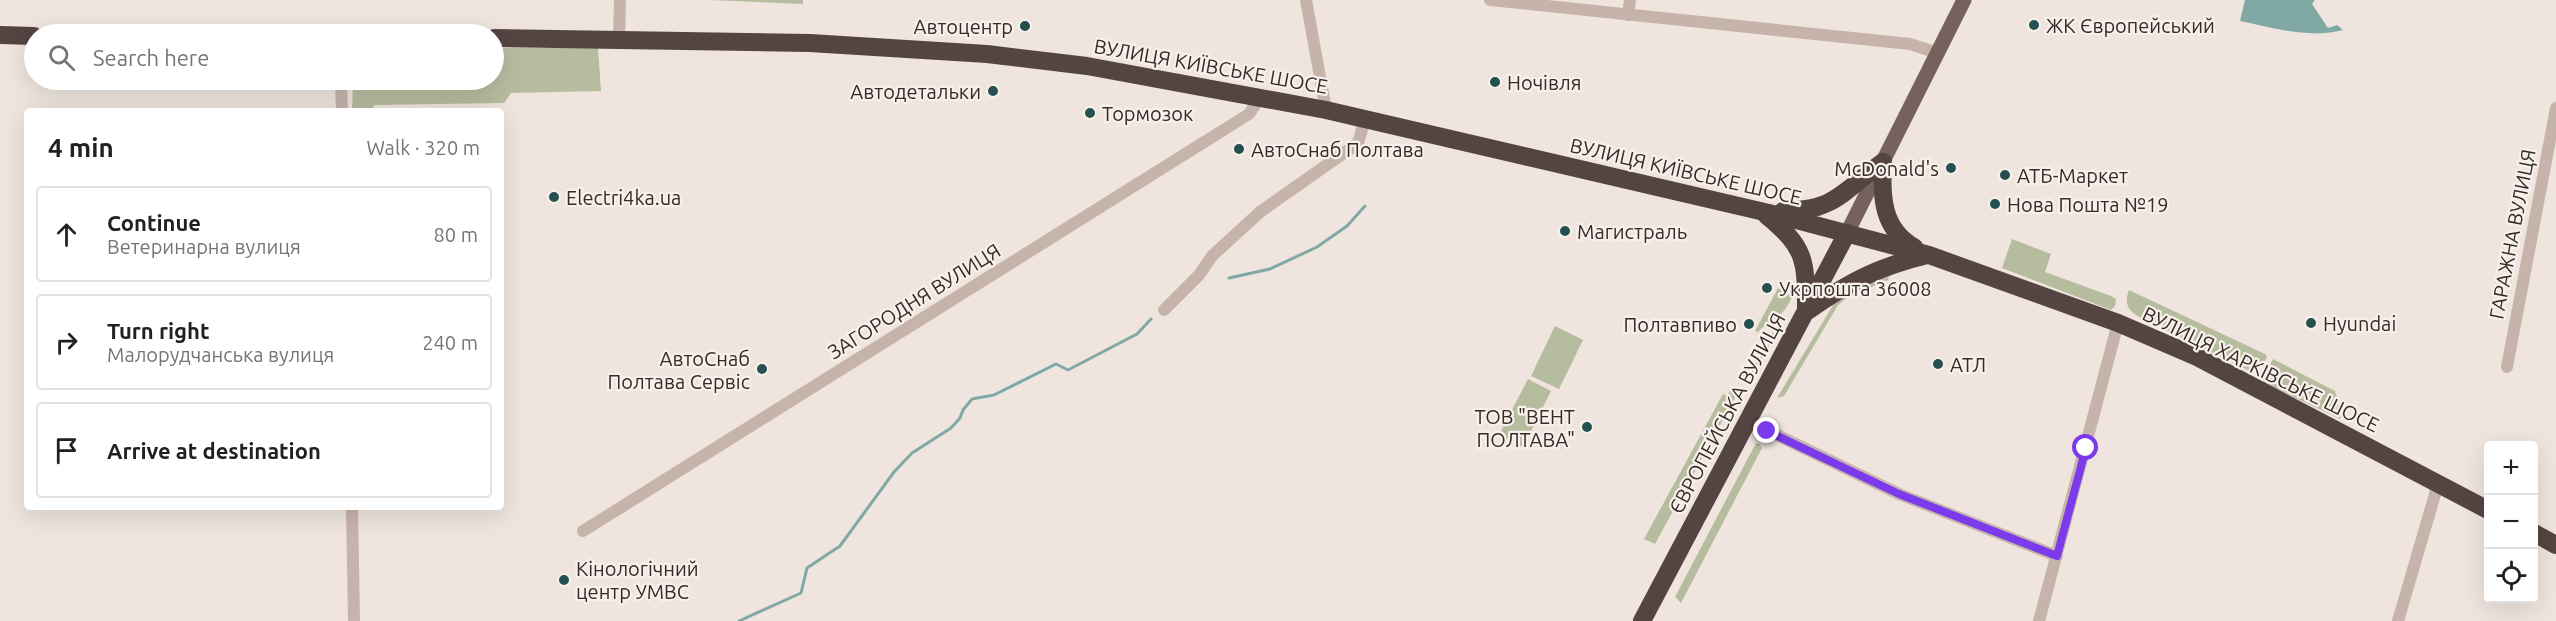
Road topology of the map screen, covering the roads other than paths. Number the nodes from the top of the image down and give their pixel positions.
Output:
1 (620, 0) edge
2 (1306, 0) edge
3 (1490, 0) edge
4 (1630, 0) edge
5 (1964, 0) edge
6 (1628, 15) junction
7 (0, 35) edge
8 (24, 36) edge
9 (504, 38) edge
10 (619, 39) junction
11 (1938, 53) junction
12 (341, 90) edge
13 (1257, 96) junction
14 (342, 108) edge
15 (2556, 108) edge
16 (1326, 110) junction
17 (1365, 119) junction
18 (1883, 162) junction
19 (1763, 212) junction
20 (1847, 233) junction
21 (1905, 248) joint
22 (1929, 255) junction
23 (1164, 310) dead end
24 (1806, 312) junction
25 (2118, 323) junction
26 (2507, 367) dead end
27 (1748, 421) junction
28 (2438, 484) junction
29 (2484, 508) edge
30 (352, 510) edge
31 (583, 531) dead end
32 (2538, 535) edge
33 (2556, 545) edge
34 (2057, 556) junction
35 (354, 621) edge
36 (1642, 621) edge
37 (2039, 621) edge
38 (2398, 621) edge

1 - 10 street
2 - 16 street
3 - 6 street
4 - 6 street
5 - 11 main road, ЄВРОПЕЙСЬКА ВУЛИЦЯ
6 - 11 street
7 - 8 highway
9 - 10 highway, ВУЛИЦЯ КИЇВСЬКЕ ШОСЕ
10 - 13 highway, ВУЛИЦЯ КИЇВСЬКЕ ШОСЕ
11 - 18 main road, ЄВРОПЕЙСЬКА ВУЛИЦЯ
12 - 14 street
13 - 16 highway, ВУЛИЦЯ КИЇВСЬКЕ ШОСЕ
13 - 31 street, ЗАГОРОДНЯ ВУЛИЦЯ
15 - 26 street, ГАРАЖНА ВУЛИЦЯ
16 - 17 highway, ВУЛИЦЯ КИЇВСЬКЕ ШОСЕ
17 - 19 highway, ВУЛИЦЯ КИЇВСЬКЕ ШОСЕ
17 - 23 street
18 - 19 highway
18 - 20 main road, ЄВРОПЕЙСЬКА ВУЛИЦЯ
18 - 22 highway
19 - 20 highway, ВУЛИЦЯ КИЇВСЬКЕ ШОСЕ
19 - 24 highway
20 - 21 highway, ВУЛИЦЯ КИЇВСЬКЕ ШОСЕ
20 - 24 highway, ЄВРОПЕЙСЬКА ВУЛИЦЯ
21 - 22 highway, ВУЛИЦЯ ХАРКІВСЬКЕ ШОСЕ
22 - 24 highway
22 - 25 highway, ВУЛИЦЯ ХАРКІВСЬКЕ ШОСЕ
24 - 27 highway, ЄВРОПЕЙСЬКА ВУЛИЦЯ
25 - 28 highway, ВУЛИЦЯ ХАРКІВСЬКЕ ШОСЕ
25 - 34 street
27 - 34 street
27 - 36 highway, ЄВРОПЕЙСЬКА ВУЛИЦЯ
28 - 29 highway, ВУЛИЦЯ ХАРКІВСЬКЕ ШОСЕ
28 - 38 street
30 - 35 street
32 - 33 highway
34 - 37 street

